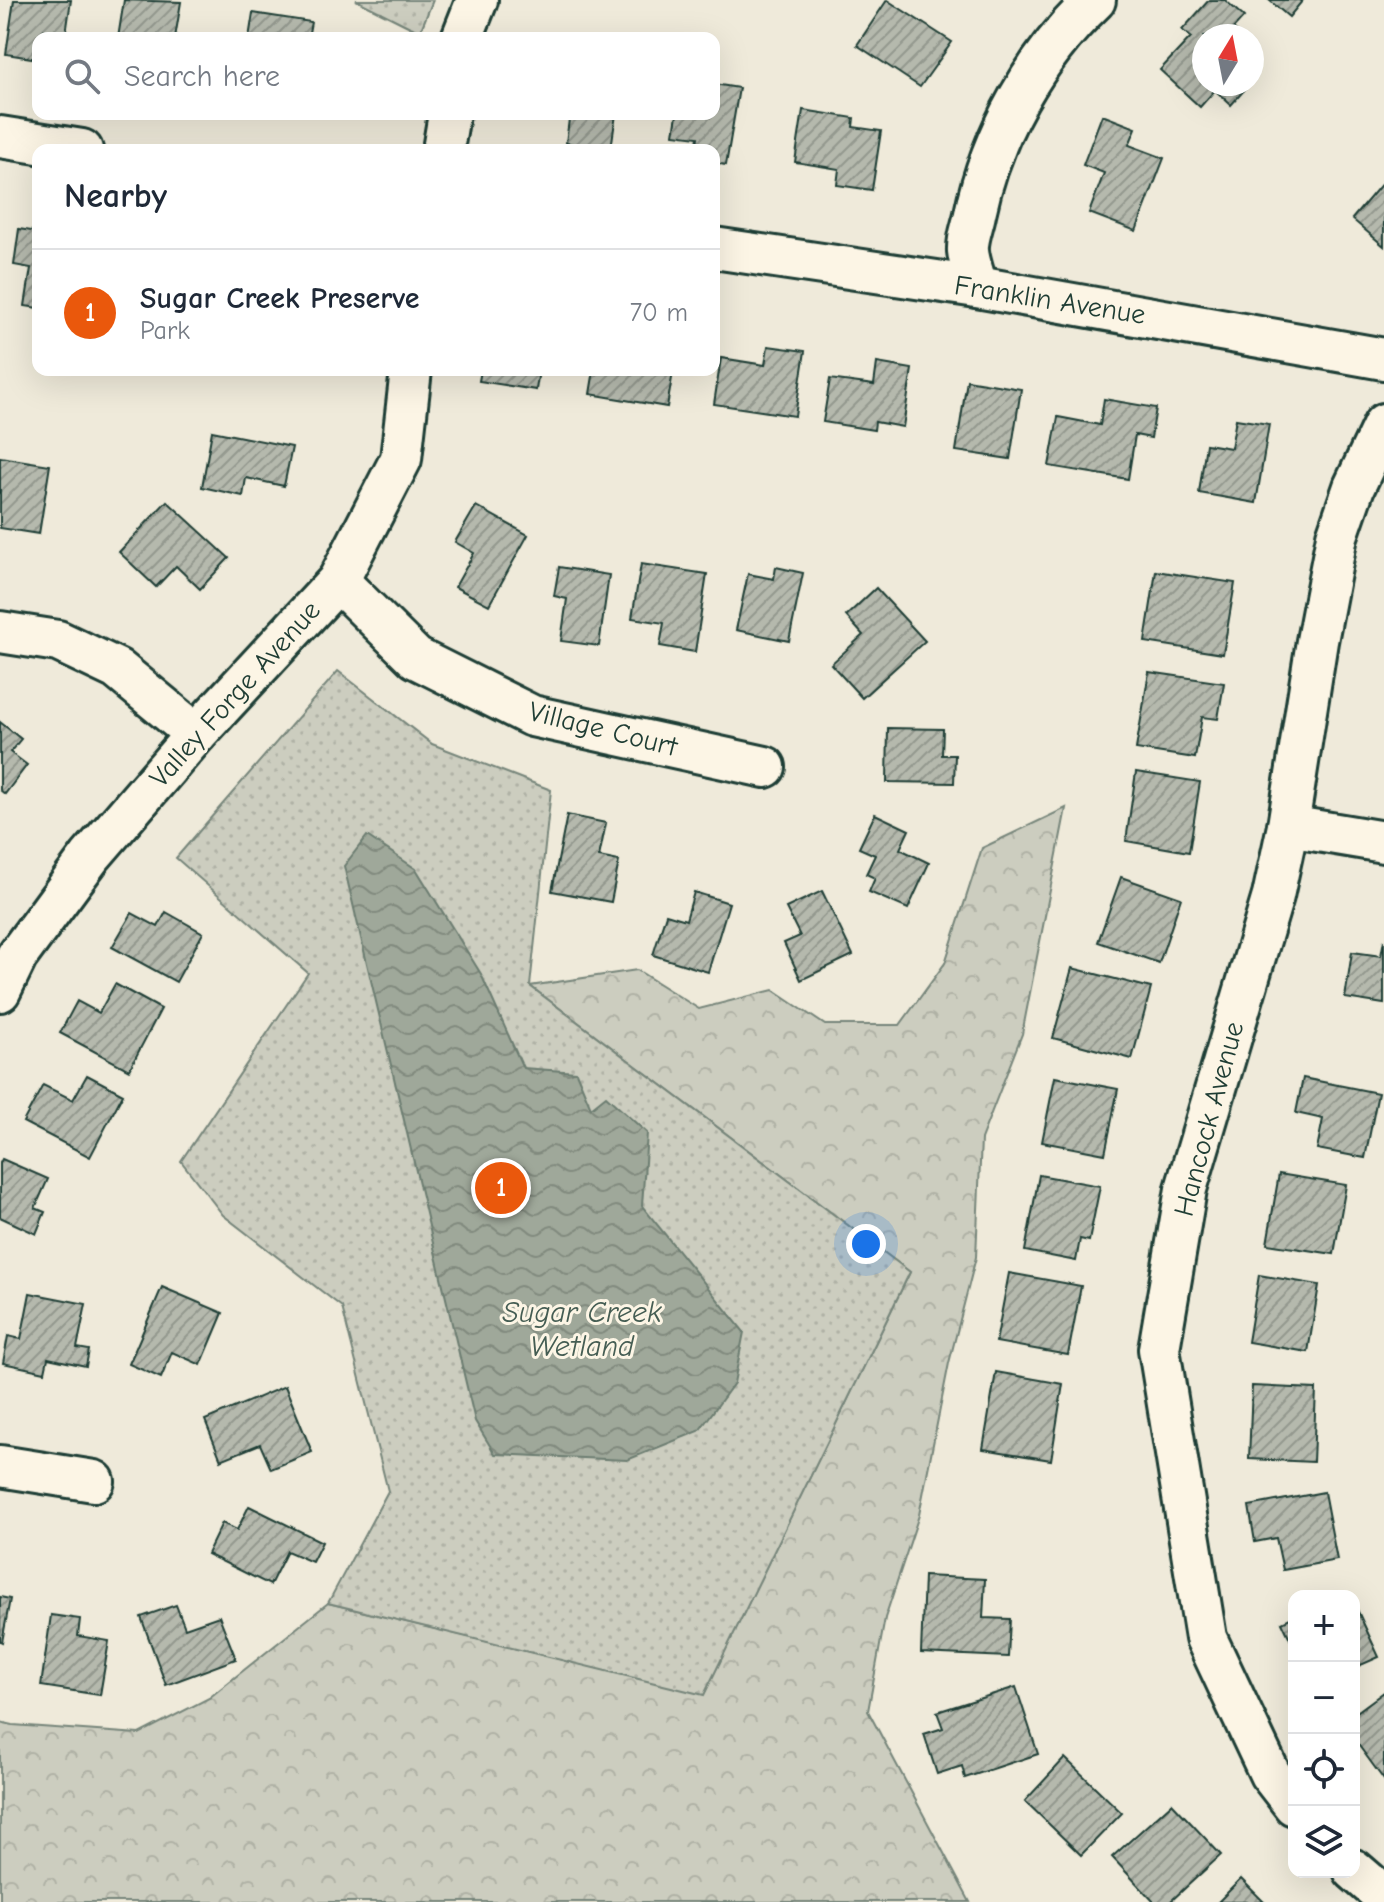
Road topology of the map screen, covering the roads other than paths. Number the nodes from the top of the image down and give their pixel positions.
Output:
1 (477, 0) edge
2 (1095, 0) edge
3 (464, 32) edge
4 (448, 120) edge
5 (0, 137) edge
6 (44, 144) edge
7 (444, 144) edge
8 (720, 249) edge
9 (977, 287) junction
10 (1384, 359) edge
11 (410, 376) edge
12 (1384, 424) edge
13 (338, 581) junction
14 (0, 632) edge
15 (196, 734) junction
16 (765, 767) dead end
17 (1288, 826) junction
18 (1384, 842) edge
19 (0, 991) edge
20 (0, 1466) edge
21 (94, 1481) dead end
22 (1288, 1797) edge
23 (1360, 1875) edge
24 (1384, 1896) edge

1 - 3 street
2 - 9 street
4 - 7 street
5 - 6 street
8 - 9 street, Franklin Avenue
9 - 10 street, Franklin Avenue
11 - 13 street, Valley Forge Avenue
12 - 17 street, Hancock Avenue
13 - 15 street, Valley Forge Avenue
13 - 16 street, Village Court
14 - 15 street
15 - 19 street, Valley Forge Avenue
17 - 18 street
17 - 22 street, Hancock Avenue
20 - 21 street
23 - 24 street

